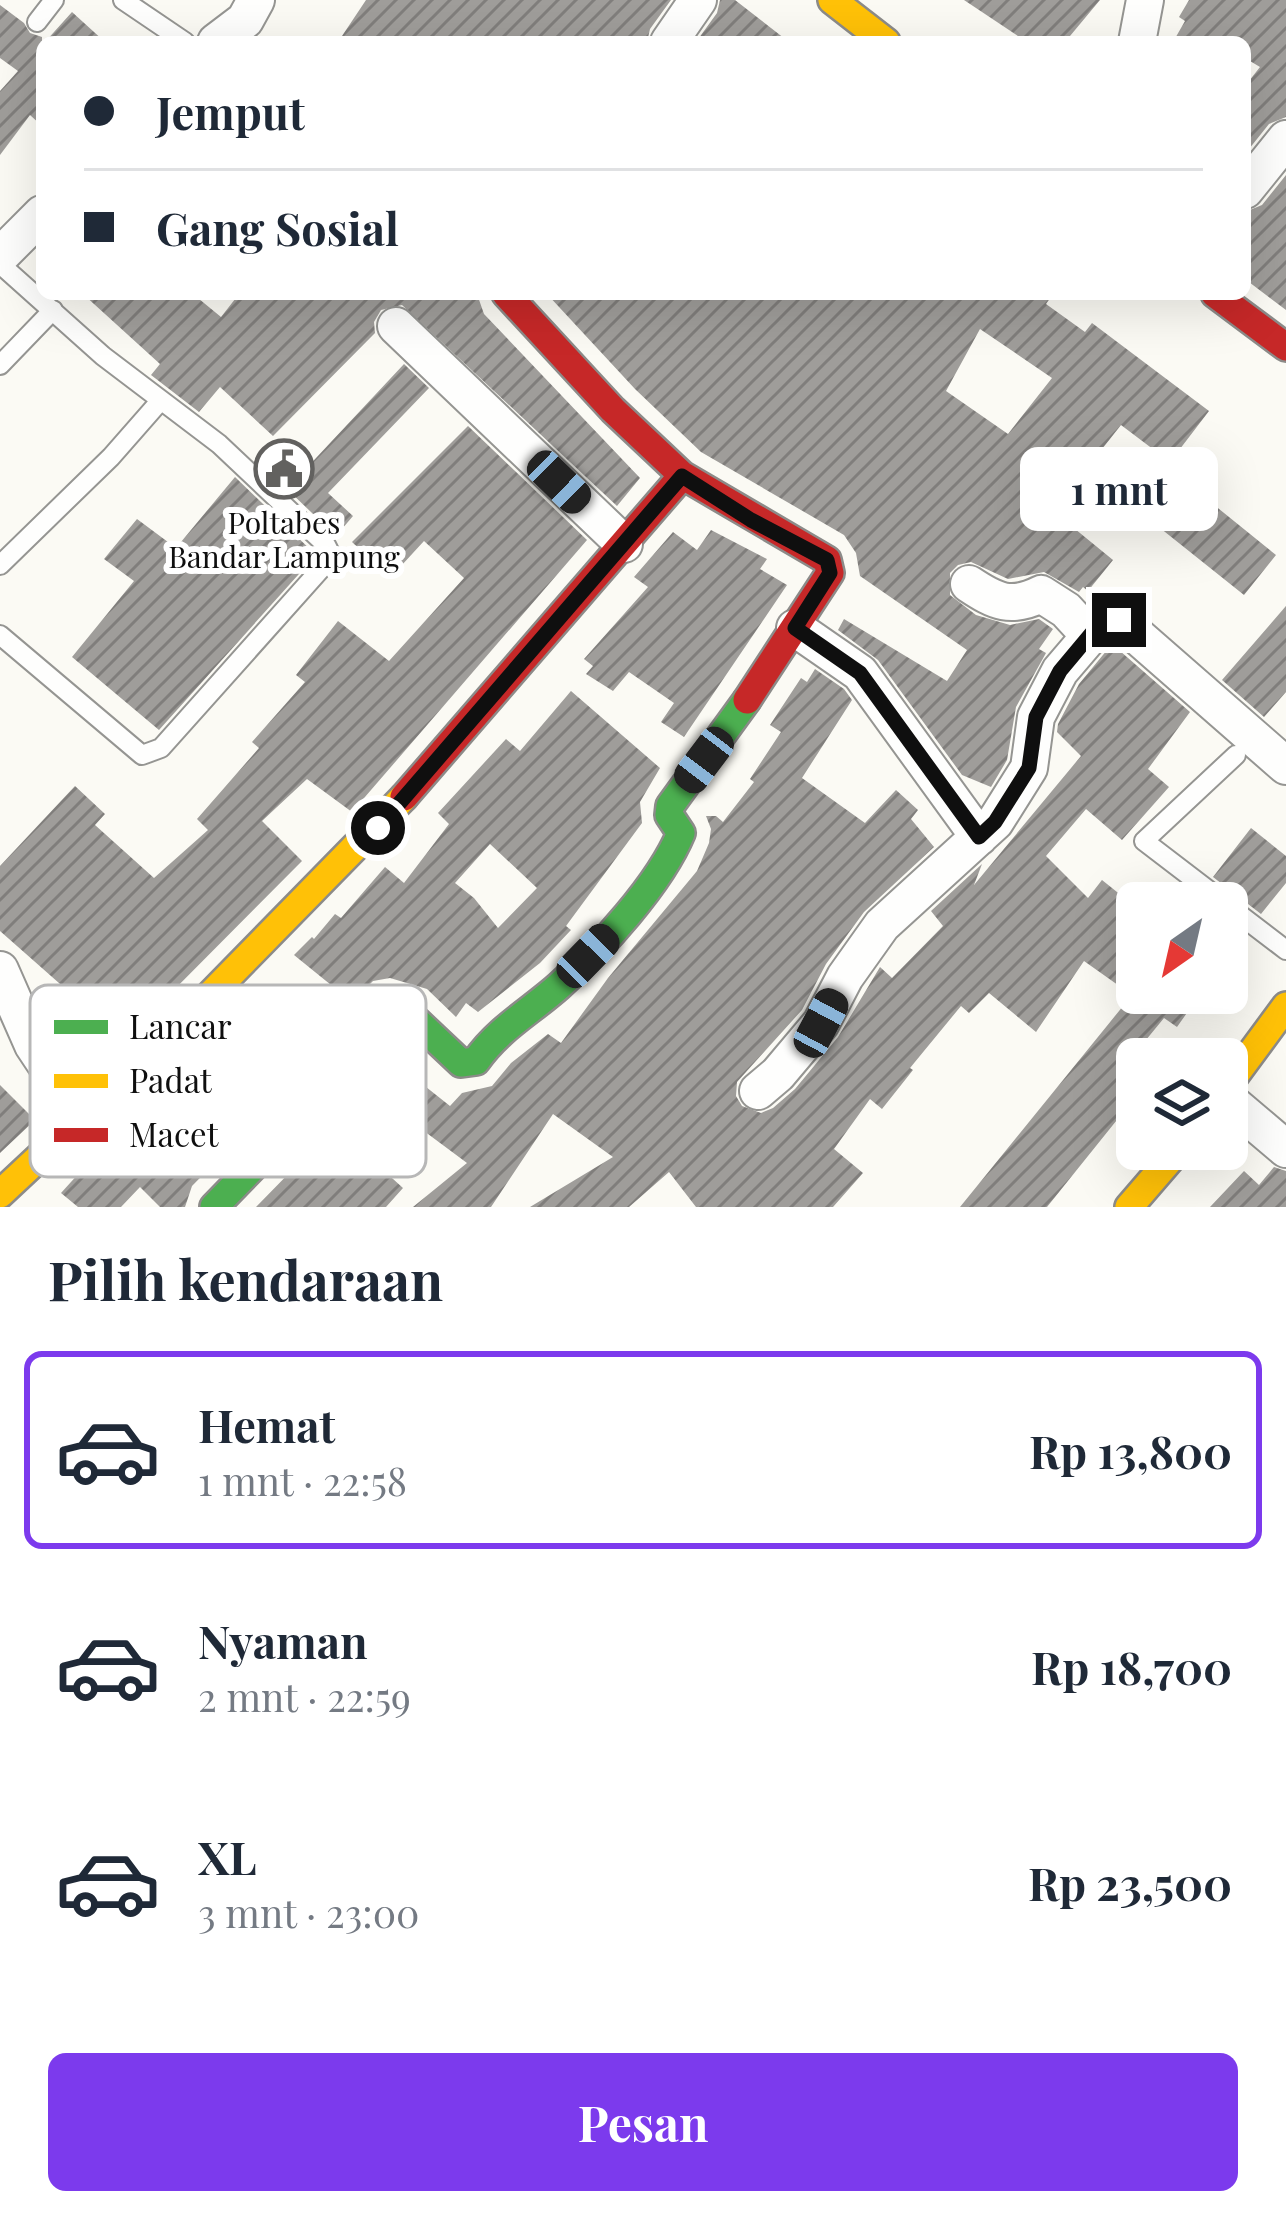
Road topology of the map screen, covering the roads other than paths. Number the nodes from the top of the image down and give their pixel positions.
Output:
1 (53, 0) edge
2 (123, 0) edge
3 (698, 0) edge
4 (832, 0) edge
5 (1145, 0) edge
6 (37, 22) dead end
7 (175, 36) edge
8 (673, 36) edge
9 (878, 36) edge
10 (1138, 36) edge
11 (1286, 139) edge
12 (1251, 183) edge
13 (36, 221) edge
14 (0, 260) edge
15 (36, 295) edge
16 (42, 300) edge
17 (512, 300) edge
18 (1223, 300) edge
19 (52, 310) junction
20 (396, 326) dead end
21 (1286, 347) edge
22 (0, 365) edge
23 (161, 400) junction
24 (682, 476) junction
25 (624, 544) junction
26 (0, 565) edge
27 (969, 584) dead end
28 (795, 628) junction
29 (0, 635) edge
30 (1090, 635) junction
31 (1236, 755) dead end
32 (1286, 766) edge
33 (979, 837) junction
34 (1197, 882) edge
35 (1248, 921) edge
36 (1286, 950) edge
37 (0, 970) edge
38 (221, 985) edge
39 (1286, 1006) edge
40 (426, 1030) edge
41 (30, 1038) edge
42 (1248, 1058) edge
43 (758, 1091) dead end
44 (1248, 1117) edge
45 (1286, 1149) edge
46 (30, 1166) edge
47 (1161, 1170) edge
48 (243, 1177) edge
49 (0, 1194) edge
50 (214, 1207) edge
51 (1130, 1207) edge

1 - 6 lane
2 - 7 lane
3 - 8 street
4 - 9 main road
5 - 10 street
11 - 12 street
13 - 14 street
14 - 15 lane
16 - 19 lane
17 - 24 main road
18 - 21 main road
19 - 22 lane
19 - 23 lane
20 - 25 street
23 - 26 lane
23 - 29 lane
24 - 25 main road
24 - 28 main road
25 - 38 main road
27 - 30 street
28 - 33 street
28 - 40 main road
30 - 32 street
30 - 33 street
31 - 34 lane
33 - 43 street
35 - 36 lane
37 - 41 street
39 - 42 main road
44 - 45 street
46 - 49 main road
47 - 51 main road
48 - 50 main road

